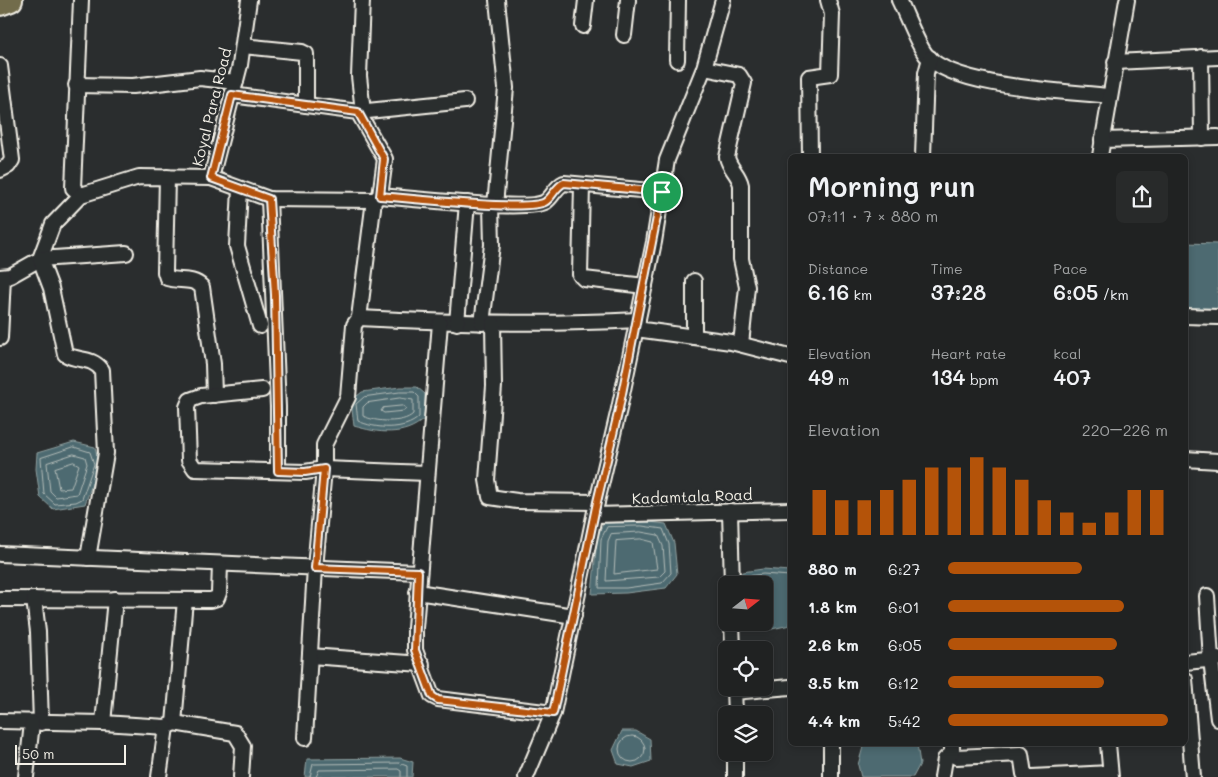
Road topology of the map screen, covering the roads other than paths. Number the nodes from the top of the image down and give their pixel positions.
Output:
1 (11, 0) edge
2 (81, 0) edge
3 (249, 0) edge
4 (362, 0) edge
5 (497, 0) edge
6 (586, 0) edge
7 (628, 0) edge
8 (678, 0) edge
9 (723, 0) edge
10 (828, 0) edge
11 (900, 0) edge
12 (1127, 0) edge
13 (0, 4) edge
14 (583, 26) dead end
15 (624, 35) dead end
16 (243, 46) junction
17 (1218, 57) edge
18 (930, 58) junction
19 (1201, 58) junction
20 (677, 60) dead end
21 (1115, 62) junction
22 (0, 66) edge
23 (704, 68) junction
24 (76, 86) junction
25 (234, 88) junction
26 (1109, 96) junction
27 (465, 101) dead end
28 (306, 105) junction
29 (360, 112) junction
30 (1218, 137) edge
31 (1202, 138) junction
32 (1102, 140) junction
33 (810, 154) edge
34 (923, 154) edge
35 (1100, 154) edge
36 (0, 170) edge
37 (167, 177) junction
38 (211, 178) junction
39 (582, 185) junction
40 (240, 189) junction
41 (662, 192) junction
42 (81, 195) junction
43 (377, 198) junction
44 (269, 199) junction
45 (467, 203) junction
46 (493, 205) junction
47 (126, 253) dead end
48 (40, 259) junction
49 (1, 277) edge
50 (694, 281) dead end
51 (644, 286) junction
52 (1188, 316) edge
53 (359, 318) junction
54 (1217, 321) edge
55 (440, 323) junction
56 (457, 323) junction
57 (487, 323) junction
58 (637, 324) junction
59 (260, 326) dead end
60 (694, 337) junction
61 (0, 338) edge
62 (742, 344) junction
63 (788, 356) edge
64 (262, 390) dead end
65 (214, 395) junction
66 (1188, 459) edge
67 (1218, 461) edge
68 (324, 469) junction
69 (278, 471) junction
70 (427, 473) junction
71 (596, 508) junction
72 (788, 510) edge
73 (730, 511) junction
74 (0, 554) edge
75 (88, 558) junction
76 (220, 564) junction
77 (315, 568) junction
78 (418, 572) junction
79 (732, 576) edge
80 (417, 592) junction
81 (1208, 596) dead end
82 (0, 599) edge
83 (34, 599) junction
84 (115, 599) junction
85 (185, 600) junction
86 (574, 616) junction
87 (310, 656) junction
88 (1214, 660) edge
89 (1188, 662) edge
90 (422, 664) junction
91 (788, 687) edge
92 (773, 688) edge
93 (1188, 711) edge
94 (553, 713) junction
95 (1218, 719) edge
96 (0, 721) edge
97 (37, 723) junction
98 (104, 723) junction
99 (170, 725) junction
100 (305, 738) dead end
101 (831, 746) edge
102 (1108, 746) edge
103 (952, 748) edge
104 (989, 750) edge
105 (735, 761) edge
106 (1110, 775) edge
107 (1027, 776) edge
108 (26, 777) edge
109 (159, 777) edge
110 (241, 777) edge
111 (526, 777) edge
112 (735, 777) edge
113 (831, 777) edge
114 (942, 777) edge
115 (1193, 777) edge

1 - 13 main road
2 - 24 street
3 - 16 street, Koyal Para Road
4 - 29 street
5 - 46 street
6 - 14 street
7 - 15 street
8 - 20 street
9 - 23 street
10 - 33 street
11 - 18 street
12 - 21 street
16 - 25 street, Koyal Para Road
16 - 28 street
17 - 19 street
18 - 26 street
18 - 34 street
19 - 21 street
19 - 31 street
21 - 26 street
22 - 36 street
23 - 41 street
23 - 62 street
24 - 25 street
24 - 42 street
25 - 28 street
25 - 38 street, Koyal Para Road
26 - 32 street
27 - 29 street
28 - 29 street
29 - 43 street
30 - 31 street
31 - 32 street
32 - 35 street
37 - 38 street, Koyal Para Road
37 - 42 street, Koyal Para Road
37 - 65 street
38 - 40 street
39 - 41 street
39 - 46 street
39 - 51 street
40 - 44 street
40 - 59 street
41 - 51 street
42 - 48 street, Koyal Para Road
43 - 44 street
43 - 45 street
43 - 53 street
44 - 69 street
45 - 46 street
45 - 56 street
46 - 57 street
47 - 48 street
48 - 49 street
48 - 75 street
49 - 61 street
50 - 60 street
51 - 58 street
52 - 54 street
53 - 55 street
53 - 68 street
55 - 56 street
55 - 70 street
56 - 57 street
57 - 58 street
57 - 71 street, Kadamtala Road
58 - 60 street
58 - 71 street
60 - 62 street
62 - 63 street
64 - 65 street
65 - 69 street
66 - 67 street
68 - 69 street
68 - 70 street
68 - 77 street
70 - 78 street
71 - 73 street, Kadamtala Road
71 - 86 street
72 - 73 street, Kadamtala Road
73 - 79 street
74 - 75 street
75 - 76 street
76 - 77 street
76 - 85 street
77 - 78 street
77 - 87 street
78 - 80 street
80 - 86 street
80 - 90 street
81 - 88 street
82 - 83 street
83 - 84 street
83 - 97 street
84 - 85 street
84 - 98 street
85 - 99 street
86 - 94 street
87 - 90 street
87 - 100 street
88 - 89 street
88 - 95 street
90 - 94 street
91 - 92 street
93 - 115 street
94 - 111 street
96 - 97 street
97 - 98 street
97 - 108 street
98 - 99 street
99 - 109 street
99 - 110 street
101 - 113 street
102 - 106 street
103 - 104 street
103 - 114 street
104 - 107 street
105 - 112 street
106 - 107 street

